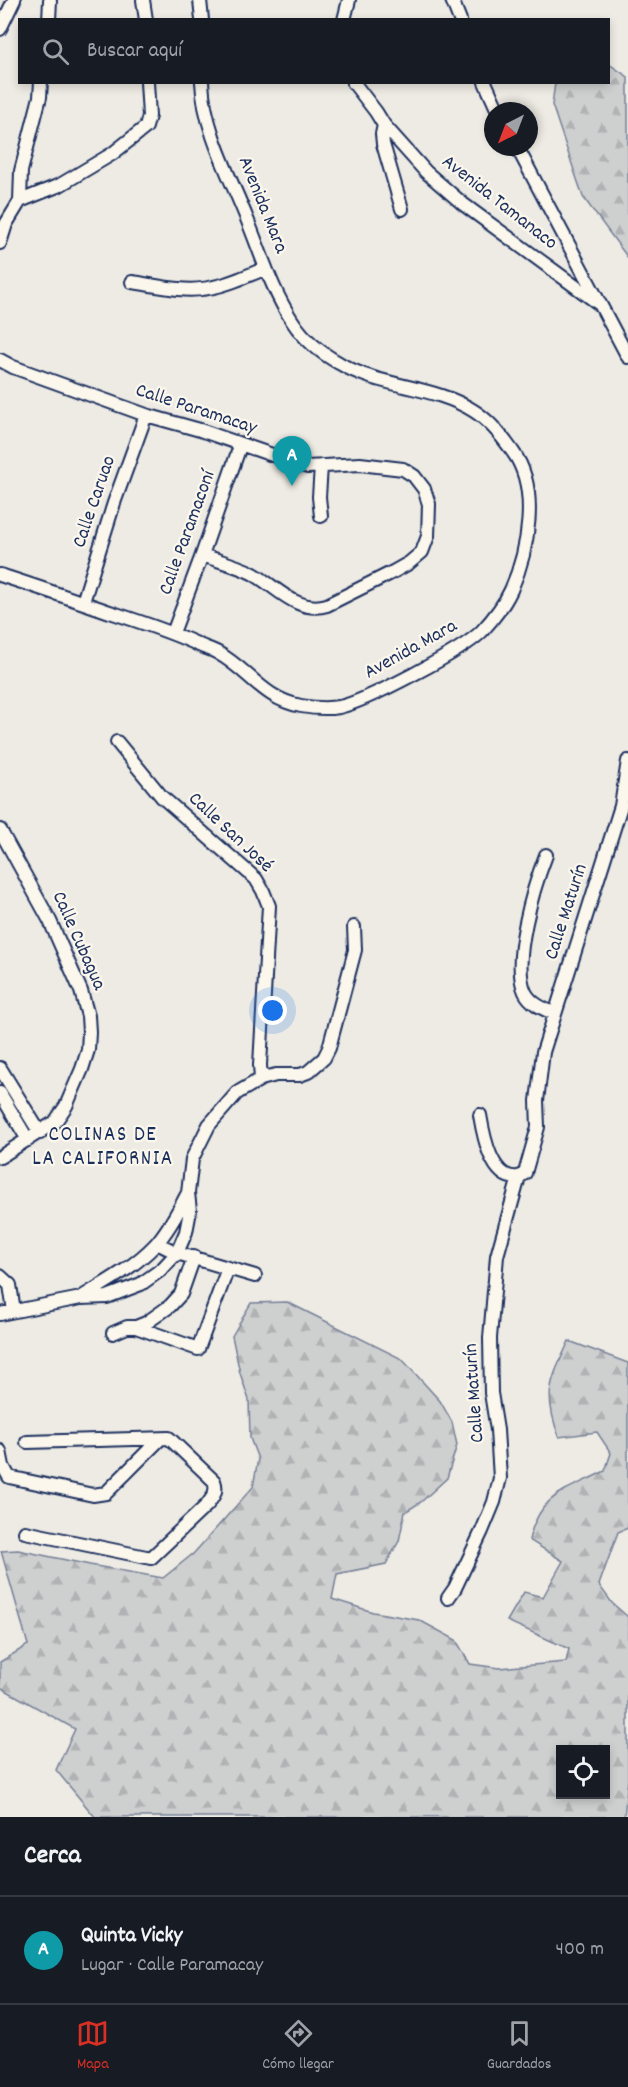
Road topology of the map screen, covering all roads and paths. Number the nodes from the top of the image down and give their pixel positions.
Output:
1 (14, 0) edge
2 (50, 0) edge
3 (143, 0) edge
4 (200, 0) edge
5 (349, 0) edge
6 (452, 0) edge
7 (49, 18) edge
8 (146, 18) edge
9 (202, 18) edge
10 (344, 18) edge
11 (459, 18) edge
12 (0, 29) edge
13 (41, 84) edge
14 (147, 84) edge
15 (202, 84) edge
16 (355, 84) edge
17 (486, 84) edge
18 (494, 102) edge
19 (384, 125) junction
20 (522, 156) edge
21 (20, 201) junction
22 (402, 209) dead end
23 (0, 243) edge
24 (266, 268) junction
25 (132, 282) dead end
26 (598, 303) junction
27 (628, 357) edge
28 (0, 360) edge
29 (146, 415) junction
30 (240, 446) junction
31 (321, 466) junction
32 (321, 516) dead end
33 (202, 555) junction
34 (0, 575) edge
35 (82, 602) junction
36 (173, 633) junction
37 (117, 742) dead end
38 (628, 761) edge
39 (0, 830) edge
40 (546, 855) dead end
41 (354, 927) dead end
42 (555, 1014) junction
43 (0, 1068) edge
44 (261, 1079) junction
45 (0, 1093) edge
46 (480, 1114) dead end
47 (40, 1133) junction
48 (28, 1140) junction
49 (0, 1157) edge
50 (519, 1177) junction
51 (188, 1193) junction
52 (157, 1243) junction
53 (177, 1253) junction
54 (194, 1257) junction
55 (228, 1268) junction
56 (0, 1276) edge
57 (255, 1276) dead end
58 (81, 1298) junction
59 (14, 1311) junction
60 (0, 1314) edge
61 (136, 1327) junction
62 (113, 1333) dead end
63 (160, 1439) junction
64 (27, 1442) dead end
65 (0, 1450) edge
66 (25, 1532) dead end
67 (448, 1598) dead end

1 - 12 street
2 - 7 street
3 - 8 street
4 - 9 street
5 - 10 street
6 - 11 street
13 - 21 street
14 - 21 street
15 - 24 street, Avenida Mara
16 - 19 street, Avenida Tamanaco
17 - 18 street
19 - 22 street
19 - 26 street, Avenida Tamanaco
20 - 26 street
21 - 23 street
24 - 25 street
24 - 36 street, Avenida Mara
26 - 27 street
28 - 29 street, Calle Paramacay
29 - 30 street, Calle Paramacay
29 - 35 street, Calle Caruao
30 - 31 street, Calle Paramacay
30 - 33 street, Calle Paramaconí
31 - 32 street
31 - 33 street, Calle Paramacay
33 - 36 street, Calle Paramaconí
34 - 35 street, Avenida Mara
35 - 36 street, Avenida Mara
37 - 44 street, Calle San José
38 - 42 street, Calle Maturín
39 - 47 street, Calle Cubagua
40 - 42 street
41 - 44 street
42 - 50 street, Calle Maturín
43 - 47 street
44 - 51 street
45 - 48 street
46 - 50 street
47 - 48 street, Calle Cubagua
48 - 49 street, Calle Cubagua
50 - 67 street, Calle Maturín
51 - 52 street
51 - 53 street
52 - 53 street
52 - 58 street
53 - 54 street
53 - 58 street
54 - 55 street
54 - 61 street
55 - 57 street
55 - 61 street
56 - 59 street
58 - 59 street
59 - 60 street
61 - 62 street
63 - 64 street
63 - 65 street
63 - 66 street

